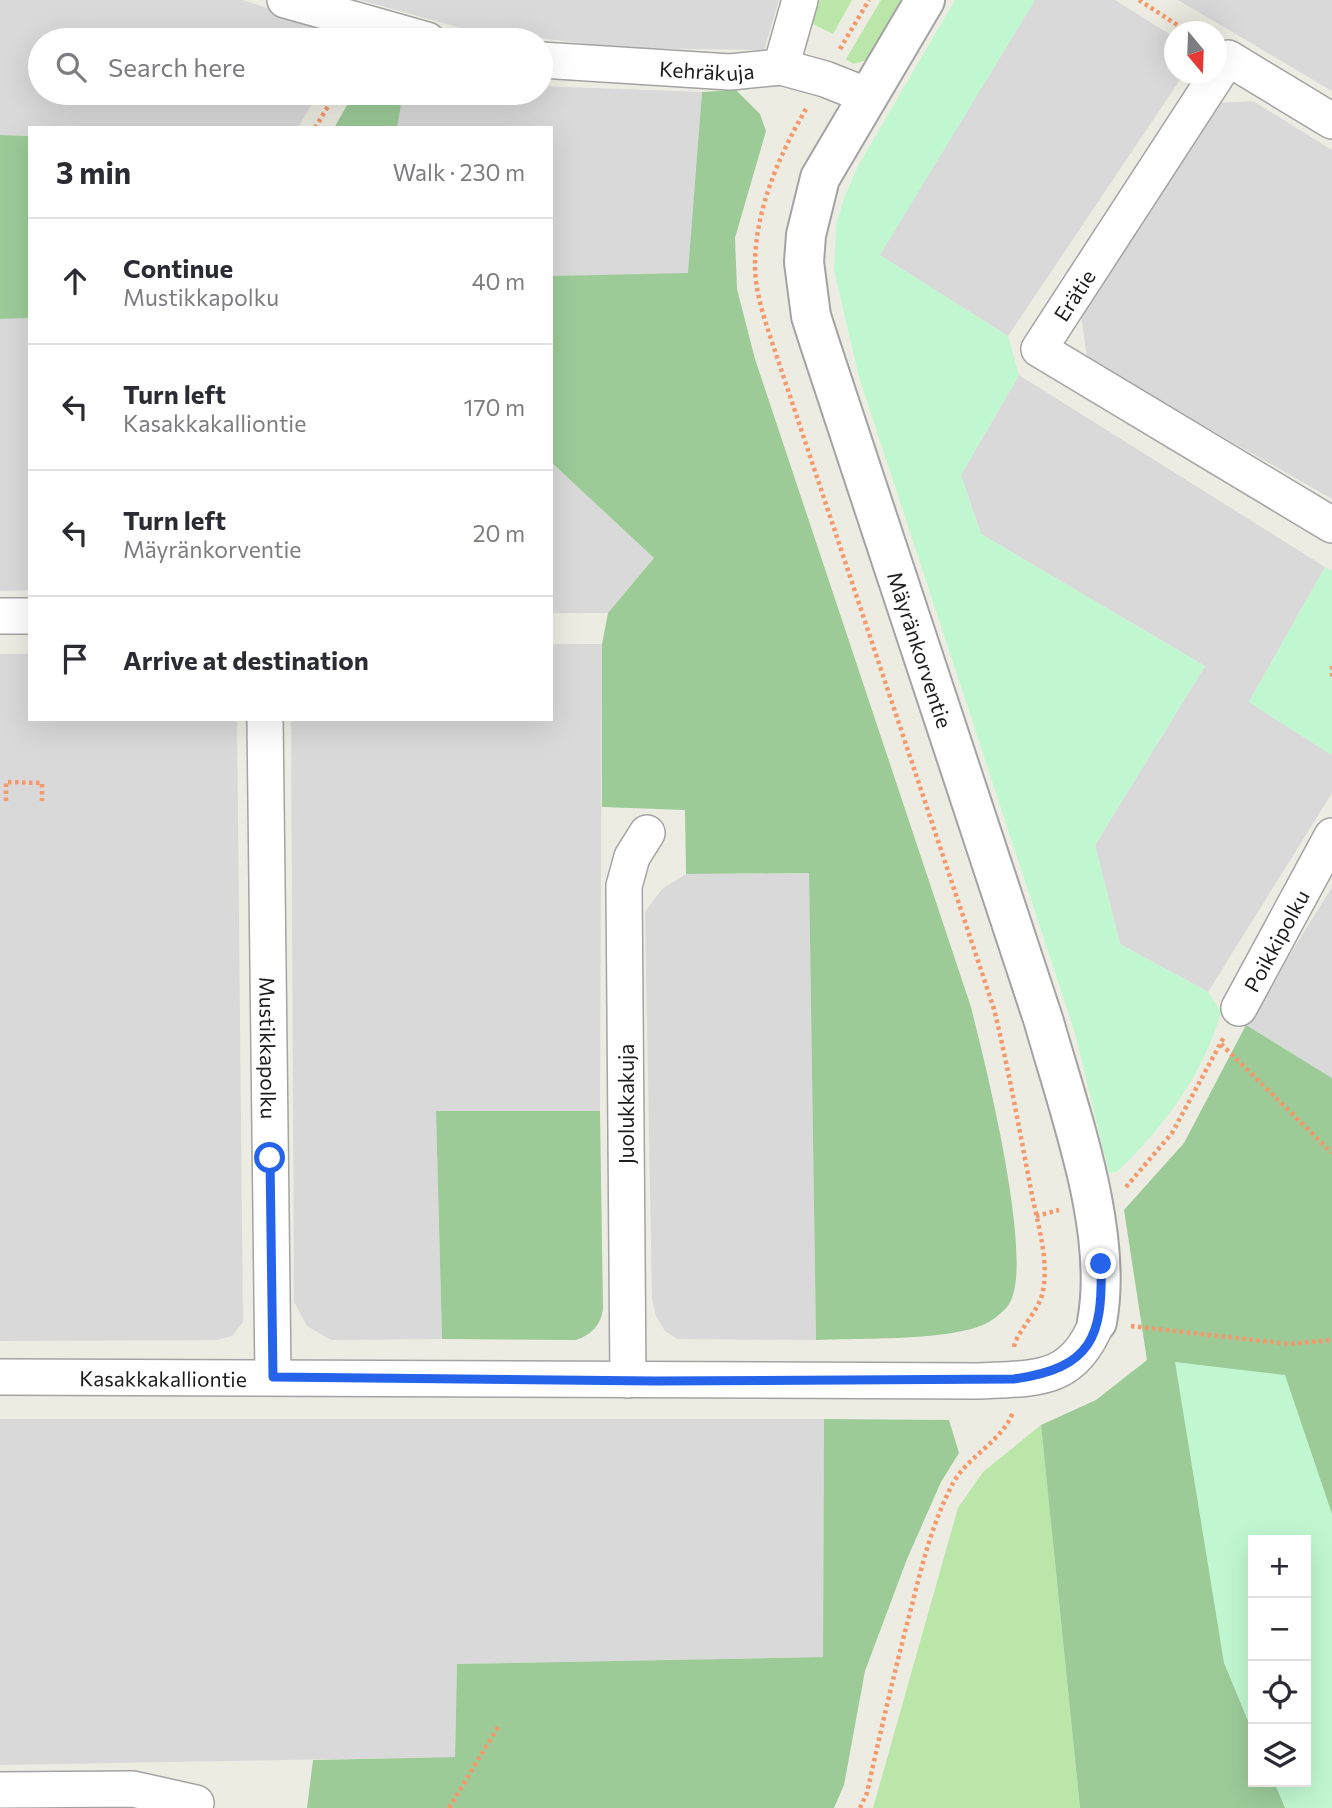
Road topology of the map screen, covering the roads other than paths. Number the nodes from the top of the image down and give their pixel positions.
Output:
1 (285, 0) edge
2 (800, 0) edge
3 (925, 0) edge
4 (384, 28) edge
5 (553, 61) edge
6 (781, 67) junction
7 (868, 96) junction
8 (1332, 121) edge
9 (1332, 525) edge
10 (0, 616) edge
11 (28, 616) edge
12 (265, 721) edge
13 (647, 834) dead end
14 (1332, 836) edge
15 (1239, 1008) road end
16 (1097, 1322) joint
17 (0, 1377) edge
18 (273, 1377) junction
19 (628, 1380) junction
20 (0, 1790) edge
21 (196, 1803) dead end

1 - 4 street
2 - 6 street
3 - 7 street, Mäyränkorventie
5 - 6 street, Kehräkuja
6 - 7 street, Kehräkuja
7 - 16 street, Mäyränkorventie
8 - 9 street, Erätie
10 - 11 street
12 - 18 street, Mustikkapolku
13 - 19 street, Juolukkakuja
14 - 15 street, Poikkipolku
16 - 19 street, Kasakkakalliontie
17 - 18 street, Kasakkakalliontie
18 - 19 street, Kasakkakalliontie
20 - 21 street

